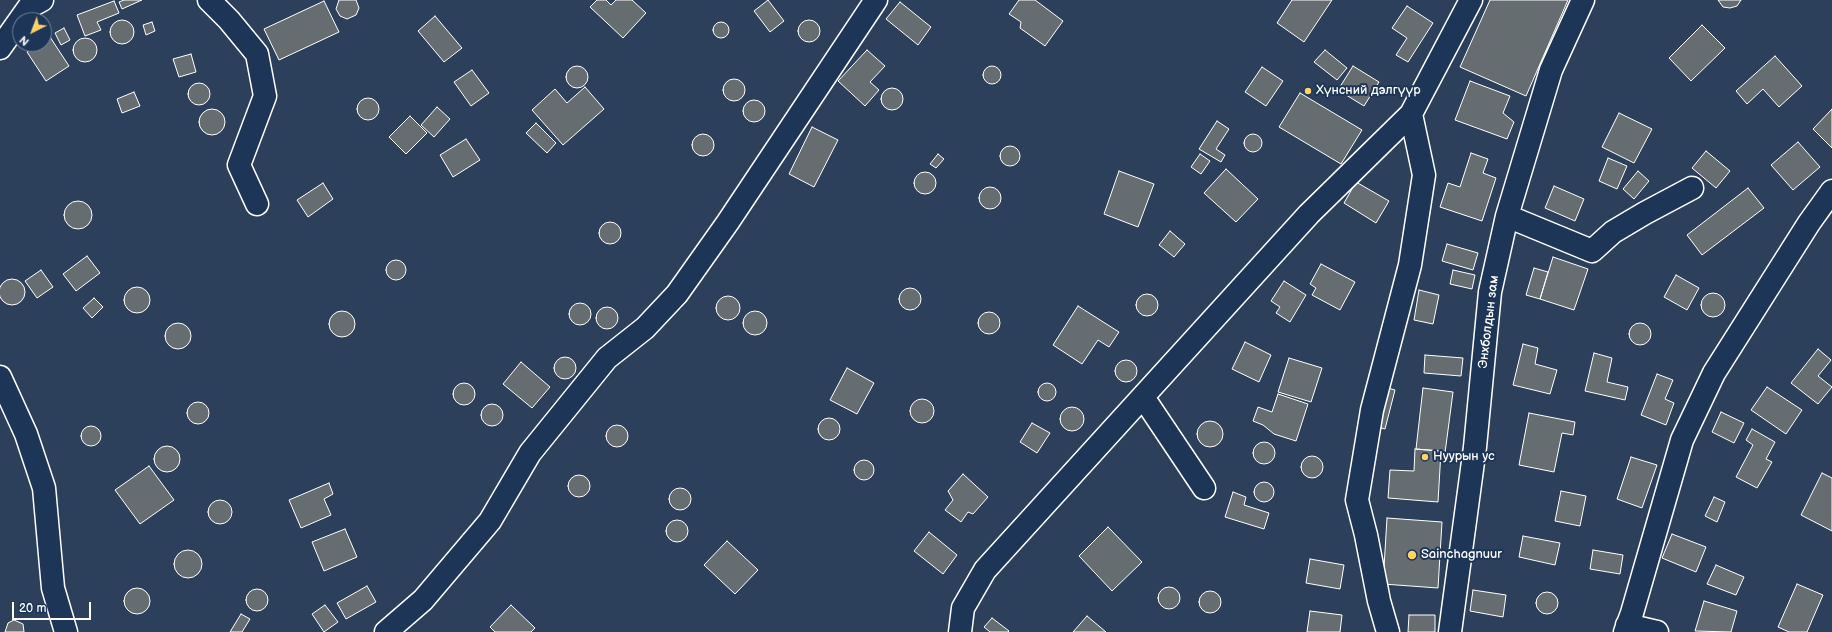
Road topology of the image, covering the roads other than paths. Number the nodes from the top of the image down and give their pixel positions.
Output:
1 (42, 0) edge
2 (208, 0) edge
3 (876, 0) edge
4 (1471, 0) edge
5 (1583, 0) edge
6 (0, 48) edge
7 (1411, 114) junction
8 (1692, 188) dead end
9 (1832, 191) edge
10 (257, 204) dead end
11 (1507, 216) junction
12 (0, 376) edge
13 (1143, 397) junction
14 (1204, 488) dead end
15 (1626, 629) edge
16 (66, 632) edge
17 (386, 632) edge
18 (960, 632) edge
19 (1388, 632) edge
20 (1450, 632) edge
21 (1657, 632) edge

1 - 6 street
2 - 10 street
3 - 17 street
4 - 7 street
5 - 11 street, Энхболдын зам
7 - 13 street
7 - 19 street
8 - 11 street
9 - 15 street
11 - 20 street, Энхболдын зам
12 - 16 street
13 - 14 street
13 - 18 street
15 - 21 street

